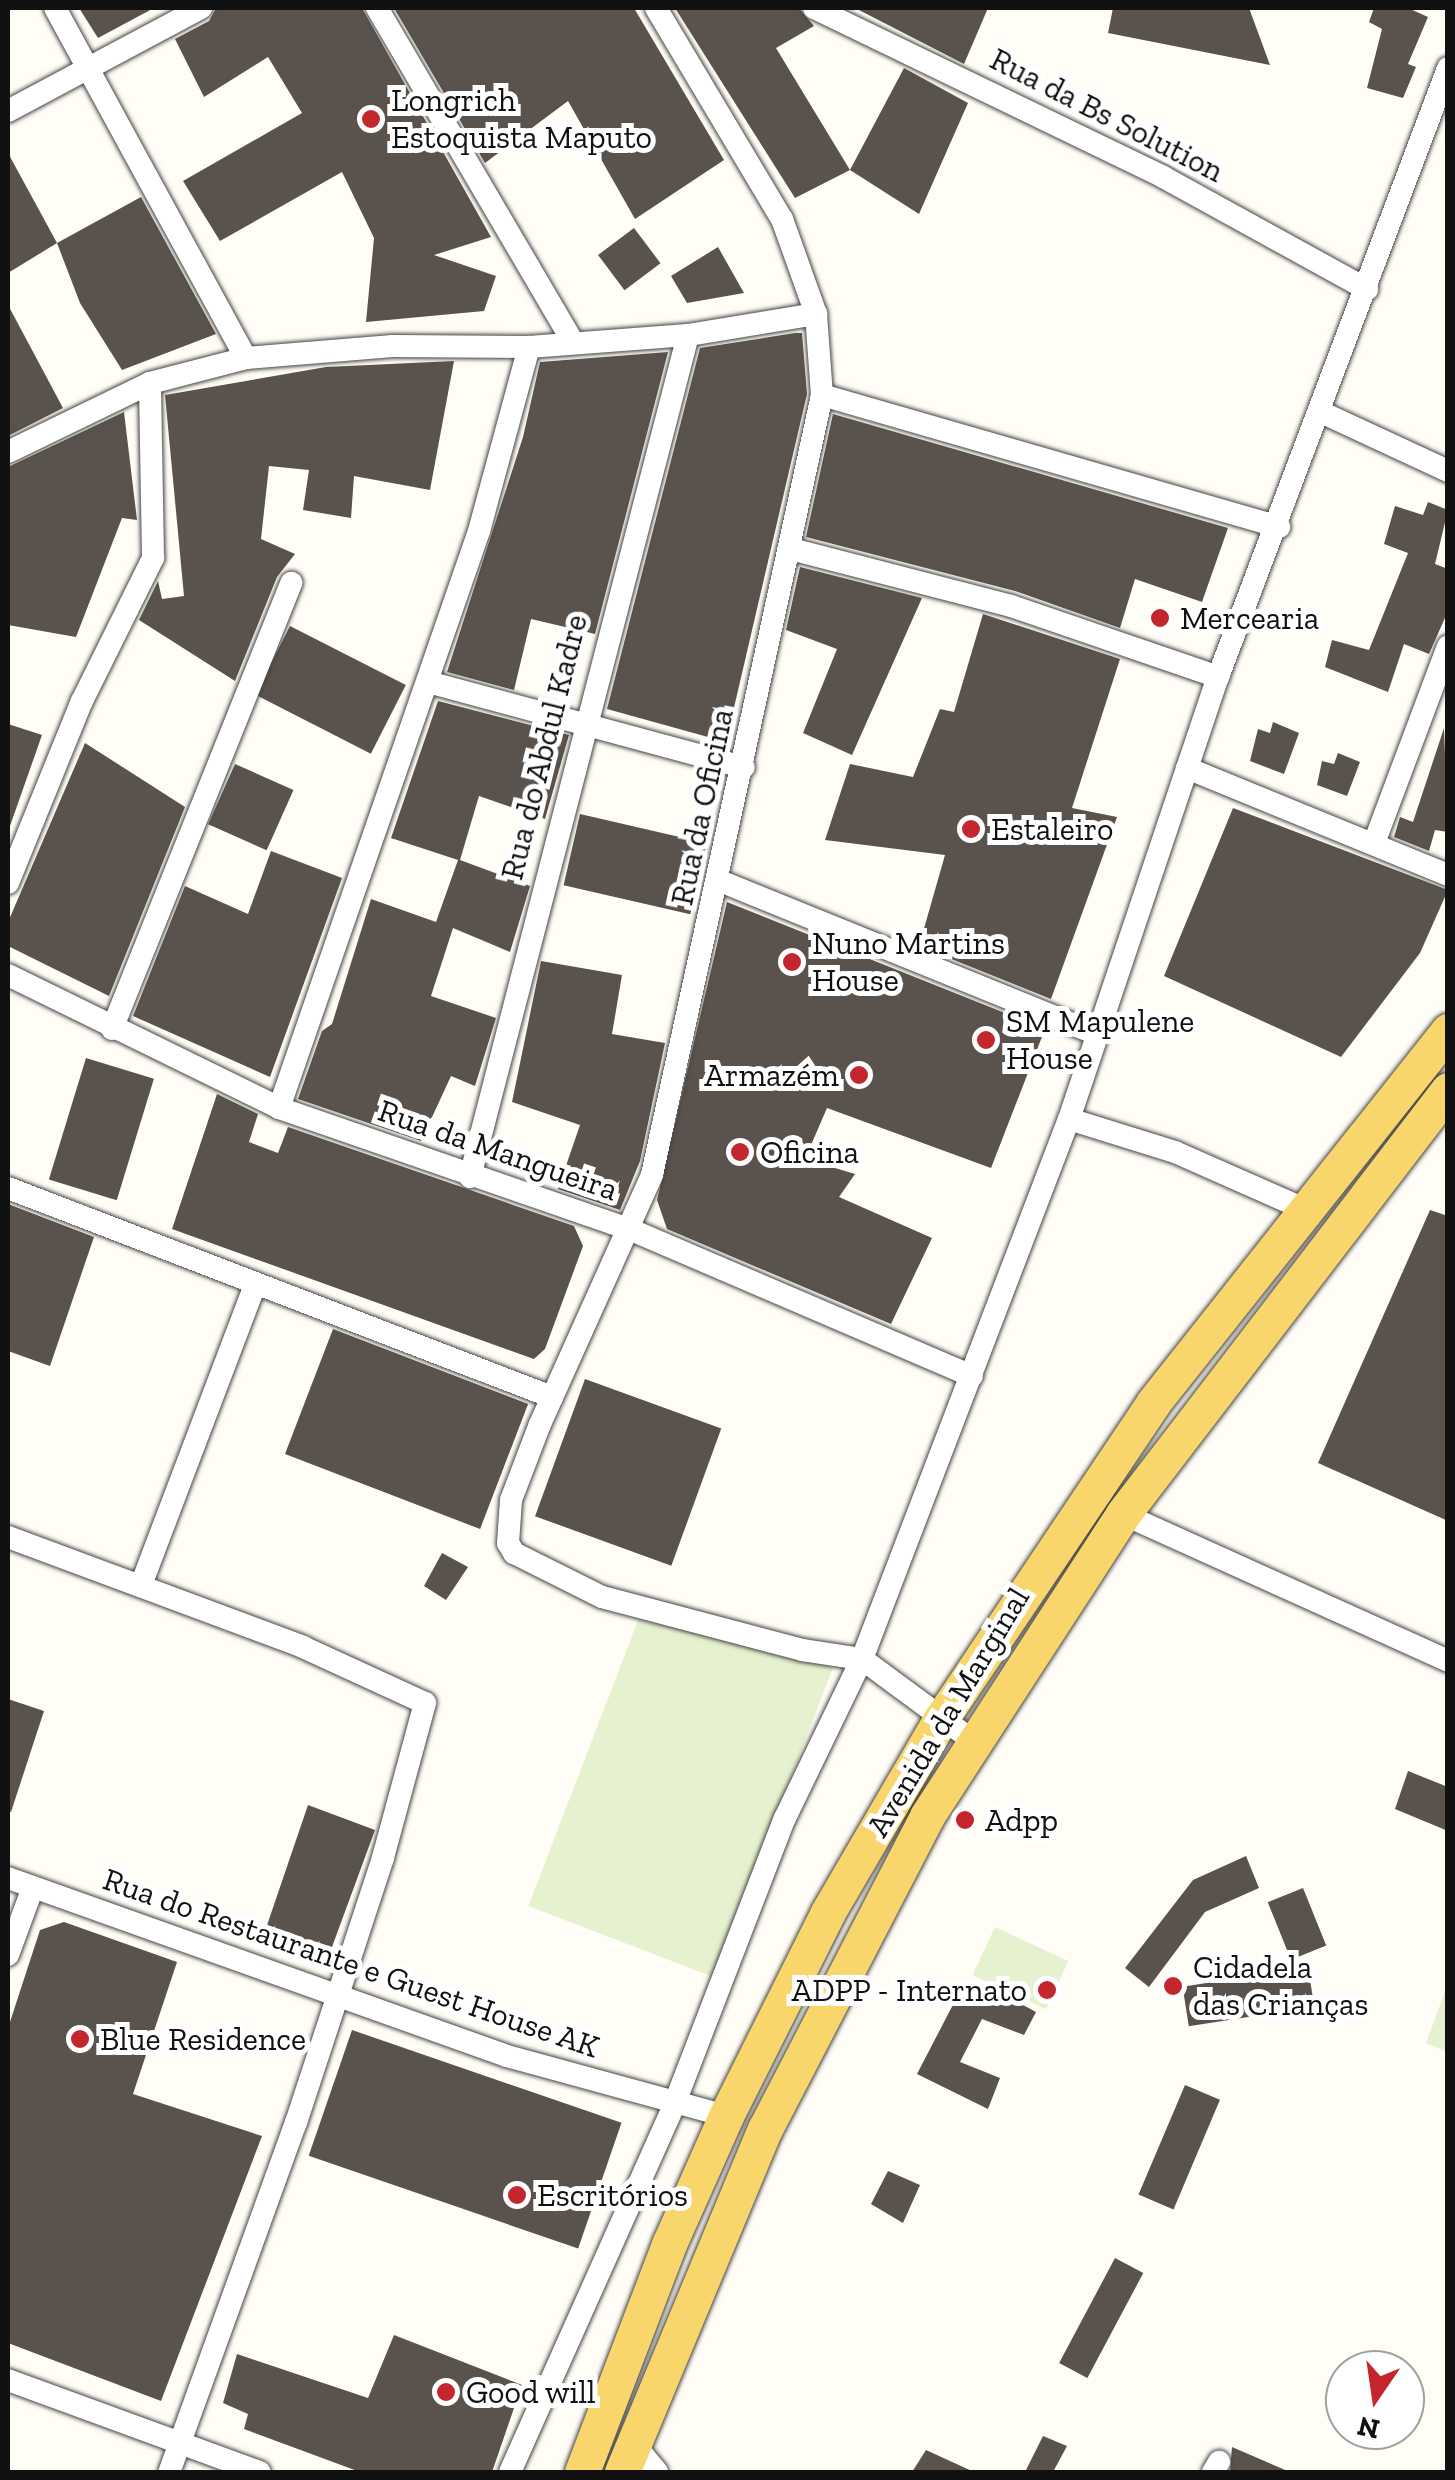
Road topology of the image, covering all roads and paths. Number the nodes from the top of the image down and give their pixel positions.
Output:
1 (56, 8) edge
2 (201, 8) edge
3 (377, 8) edge
4 (656, 8) edge
5 (814, 8) edge
6 (93, 68) junction
7 (1448, 68) edge
8 (8, 110) edge
9 (1367, 289) junction
10 (816, 314) junction
11 (688, 335) junction
12 (571, 339) junction
13 (529, 347) junction
14 (246, 358) junction
15 (150, 383) junction
16 (822, 394) junction
17 (1323, 413) junction
18 (8, 452) edge
19 (1448, 471) edge
20 (1279, 527) junction
21 (791, 550) junction
22 (291, 583) dead end
23 (1448, 646) edge
24 (1218, 677) junction
25 (428, 682) junction
26 (583, 722) junction
27 (744, 767) junction
28 (1188, 768) junction
29 (1374, 843) junction
30 (1448, 875) edge
31 (720, 881) junction
32 (8, 883) edge
33 (8, 976) edge
34 (112, 1029) junction
35 (1448, 1032) edge
36 (1095, 1033) junction
37 (1448, 1090) edge
38 (279, 1108) junction
39 (1069, 1119) junction
40 (470, 1177) junction
41 (8, 1188) edge
42 (1302, 1208) junction
43 (628, 1229) junction
44 (255, 1285) junction
45 (972, 1376) junction
46 (552, 1397) junction
47 (1123, 1514) junction
48 (8, 1537) edge
49 (141, 1586) junction
50 (862, 1659) junction
51 (1448, 1661) edge
52 (941, 1720) junction
53 (972, 1740) junction
54 (8, 1878) edge
55 (33, 1887) junction
56 (8, 1955) edge
57 (336, 1997) junction
58 (674, 2104) junction
59 (726, 2116) junction
60 (8, 2380) edge
61 (180, 2441) junction
62 (627, 2457) edge
63 (169, 2472) edge
64 (260, 2472) edge
65 (510, 2472) edge
66 (582, 2472) edge
67 (657, 2472) edge

1 - 6 street
2 - 6 street
3 - 12 street
4 - 10 street, Rua da Oficina
5 - 9 street, Rua da Bs Solution
6 - 8 street
6 - 14 street
7 - 9 street
9 - 17 street
10 - 11 street
10 - 16 street, Rua da Oficina
11 - 12 street
11 - 26 street, Rua do Abdul Kadre
12 - 13 street
13 - 14 street
13 - 25 street
14 - 15 street
15 - 18 street
15 - 32 street
16 - 20 street
16 - 21 street, Rua da Oficina
17 - 19 street
17 - 20 street
20 - 24 street
21 - 24 street
21 - 27 street, Rua da Oficina
22 - 34 street
23 - 29 street
24 - 28 street
25 - 26 street
25 - 38 street
26 - 27 street
26 - 40 street, Rua do Abdul Kadre
27 - 31 street, Rua da Oficina
28 - 29 street
28 - 36 street
29 - 30 street
31 - 36 street
31 - 43 street, Rua da Oficina
33 - 34 street, Rua da Mangueira
34 - 38 street, Rua da Mangueira
35 - 42 main road, Avenida da Marginal
36 - 39 street
37 - 47 main road, Avenida da Marginal
38 - 40 street, Rua da Mangueira
39 - 42 street
39 - 45 street
40 - 43 street, Rua da Mangueira
41 - 44 street
42 - 52 main road, Avenida da Marginal
43 - 45 street, Rua da Mangueira
43 - 46 street, Rua da Oficina
44 - 46 street
44 - 49 street
45 - 50 street
46 - 50 street, Rua da Oficina
47 - 51 street
47 - 53 main road, Avenida da Marginal
48 - 49 street
49 - 57 street
50 - 52 street
50 - 58 street
52 - 53 street
52 - 59 main road, Avenida da Marginal
53 - 62 main road, Avenida da Marginal
54 - 55 street, Rua do Restaurante e Guest House AK
55 - 56 street
55 - 57 street, Rua do Restaurante e Guest House AK
57 - 58 street, Rua do Restaurante e Guest House AK
57 - 61 street
58 - 59 street, Rua do Restaurante e Guest House AK
58 - 65 street
59 - 66 main road, Avenida da Marginal
60 - 61 street
61 - 63 street
61 - 64 street
62 - 67 street

